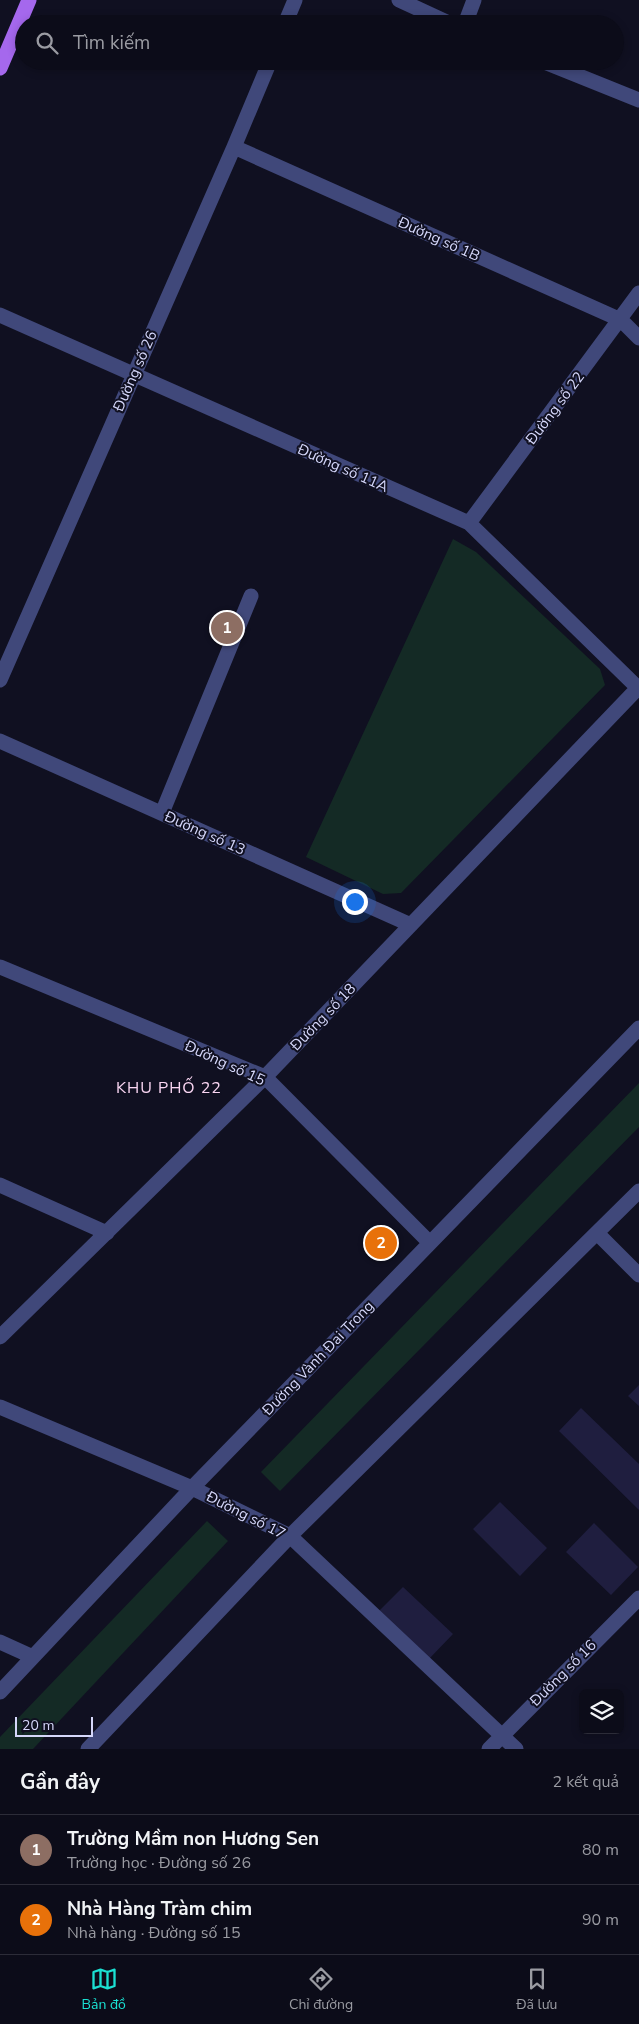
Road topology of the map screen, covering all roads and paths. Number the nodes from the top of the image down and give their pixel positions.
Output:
1 (28, 0) edge
2 (295, 0) edge
3 (399, 0) edge
4 (474, 0) edge
5 (22, 15) edge
6 (289, 15) edge
7 (432, 15) edge
8 (468, 15) edge
9 (15, 32) edge
10 (0, 68) edge
11 (266, 70) edge
12 (564, 70) edge
13 (639, 100) edge
14 (234, 147) junction
15 (639, 293) edge
16 (0, 316) edge
17 (621, 320) junction
18 (639, 338) edge
19 (133, 376) junction
20 (469, 523) junction
21 (250, 596) dead end
22 (0, 680) edge
23 (638, 689) edge
24 (0, 741) edge
25 (162, 814) junction
26 (411, 925) junction
27 (0, 968) edge
28 (639, 1028) edge
29 (265, 1077) junction
30 (0, 1184) edge
31 (639, 1191) edge
32 (107, 1233) junction
33 (598, 1234) junction
34 (430, 1243) junction
35 (639, 1275) edge
36 (0, 1337) edge
37 (0, 1407) edge
38 (192, 1488) junction
39 (290, 1536) junction
40 (639, 1598) edge
41 (0, 1642) edge
42 (33, 1657) junction
43 (0, 1692) edge
44 (502, 1736) junction
45 (88, 1749) edge
46 (489, 1749) edge
47 (516, 1749) edge

1 - 5 main road
2 - 6 street
3 - 7 street
4 - 8 street
9 - 10 main road
11 - 14 street, Đường số 26
12 - 13 street
14 - 17 street, Đường số 1B
14 - 19 street, Đường số 26
15 - 17 street, Đường số 22
16 - 19 street, Đường số 11A
17 - 18 street, Đường số 1B
17 - 20 street, Đường số 22
19 - 20 street, Đường số 11A
19 - 22 street, Đường số 26
20 - 23 street, Đường số 11A
21 - 25 street
23 - 26 street, Đường số 18
24 - 25 street, Đường số 13
25 - 26 street, Đường số 13
26 - 29 street, Đường số 18
27 - 29 street, Đường số 15
28 - 34 street, Đường Vành Đai Trong
29 - 32 street, Đường số 18
29 - 34 street, Đường số 15
30 - 32 street
31 - 33 street
32 - 36 street, Đường số 18
33 - 35 street
33 - 39 street
34 - 38 street, Đường Vành Đai Trong
37 - 38 street, Đường số 17
38 - 39 street, Đường số 17
38 - 42 street, Đường Vành Đai Trong
39 - 44 street, Đường số 17
39 - 45 street
40 - 44 street, Đường số 16
41 - 42 street
42 - 43 street, Đường Vành Đai Trong
44 - 46 street, Đường số 16
44 - 47 street, Đường số 17

